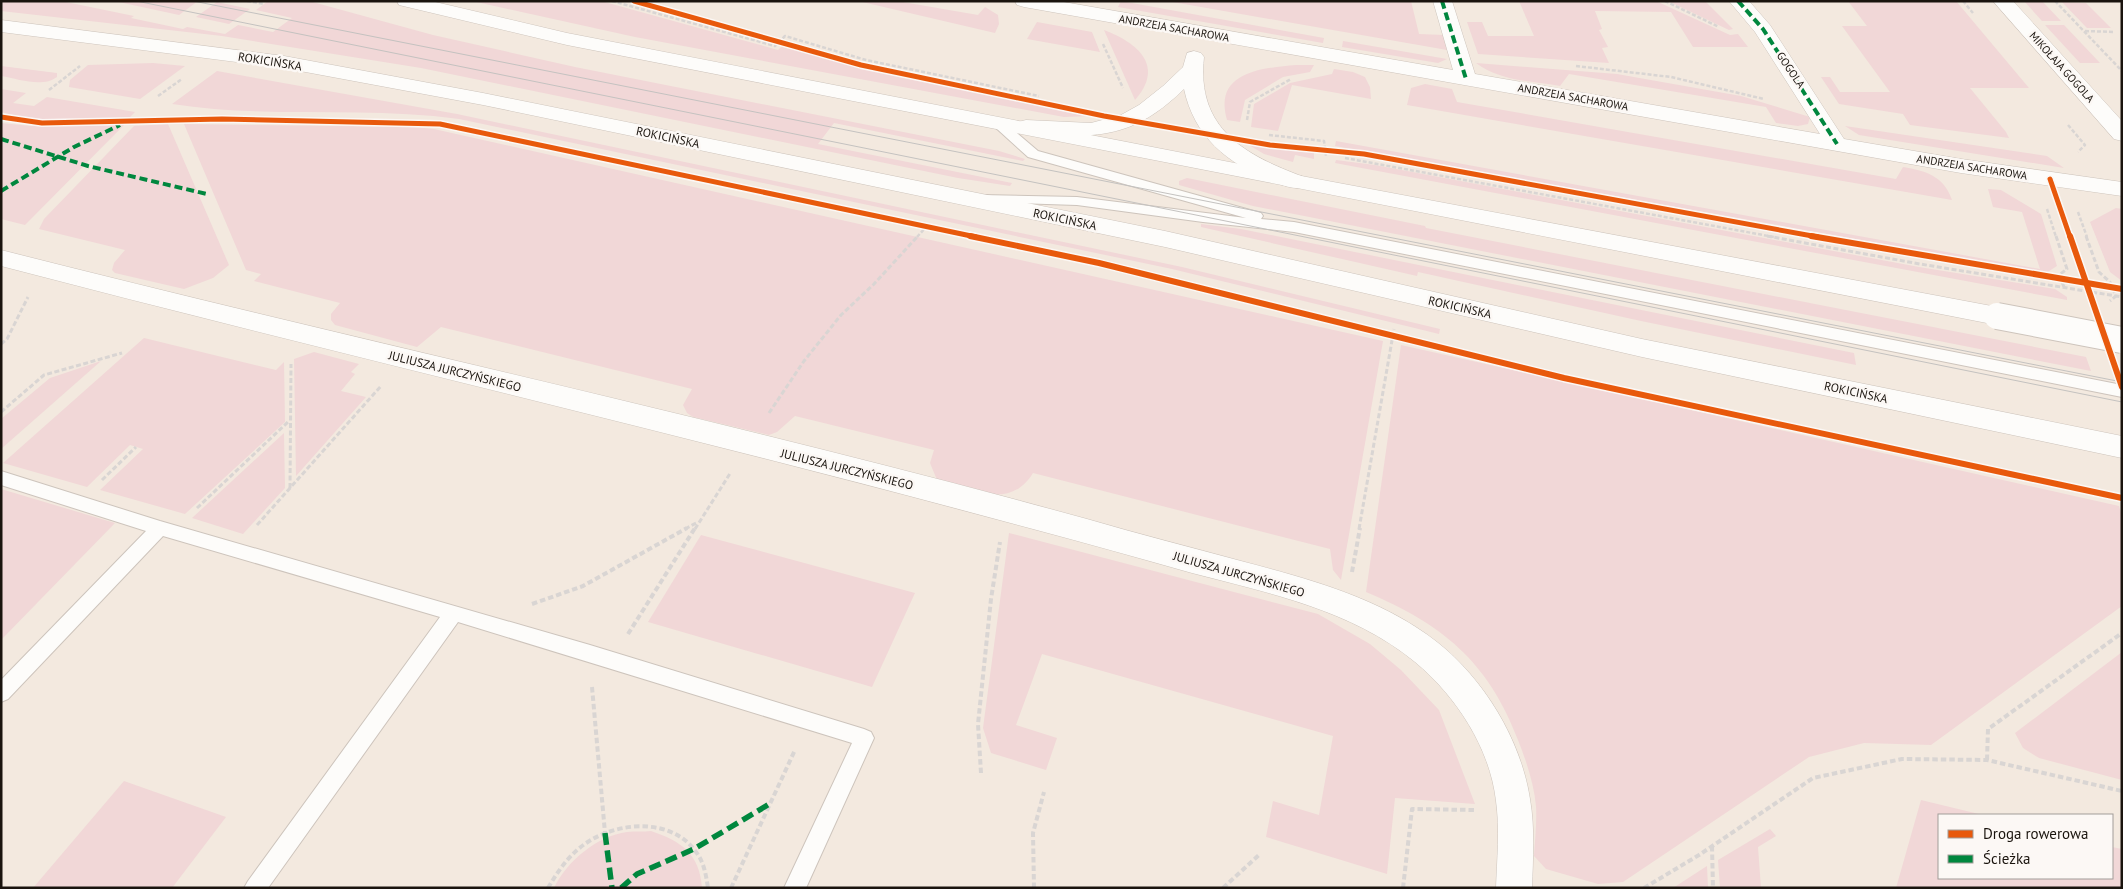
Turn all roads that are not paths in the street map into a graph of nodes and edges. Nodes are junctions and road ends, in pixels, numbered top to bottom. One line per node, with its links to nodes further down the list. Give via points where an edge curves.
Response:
1 (406, 1): 10 (street, via 567,40)
2 (1442, 1): 9 (street)
3 (1738, 1): 12 (street, GOGOLA, via 1763,29)
4 (2002, 1): 11 (street, MIKOŁAJA GOGOLA)
5 (1029, 2): 7 (street, ANDRZEJA SACHAROWA)
6 (1, 26): 15 (street, ROKICIŃSKA, via 284,62 483,99)
7 (1199, 33): 8 (street); 9 (street, ANDRZEJA SACHAROWA)
8 (1192, 69): 10 (street, via 1164,96 1129,120 1100,128 1069,130); 13 (street, via 1195,101 1216,135 1238,156)
9 (1466, 79): 12 (street, ANDRZEJA SACHAROWA)
10 (1000, 125): 13 (street); 16 (lane, via 1033,154)
11 (2122, 134)
12 (1837, 144): 14 (street, ANDRZEJA SACHAROWA)
13 (1296, 182): 18 (street, bridge)
14 (2122, 189)
15 (961, 197): 16 (lane, via 1077,201); 20 (street, ROKICIŃSKA, via 1192,245 1642,348)
16 (1294, 227): 19 (lane)
17 (1, 258): 27 (street, JULIUSZA JURCZYŃSKIEGO, via 1005,509 1282,585 1348,607 1426,652 1476,708 1498,747 1512,794)
18 (2122, 340)
19 (2122, 391)
20 (2122, 447)
21 (1, 478): 22 (lane)
22 (160, 528): 23 (lane); 24 (lane)
23 (454, 613): 25 (lane); 26 (lane, via 864,738)
24 (1, 693)
25 (255, 888)
26 (795, 888)
27 (1514, 888)

